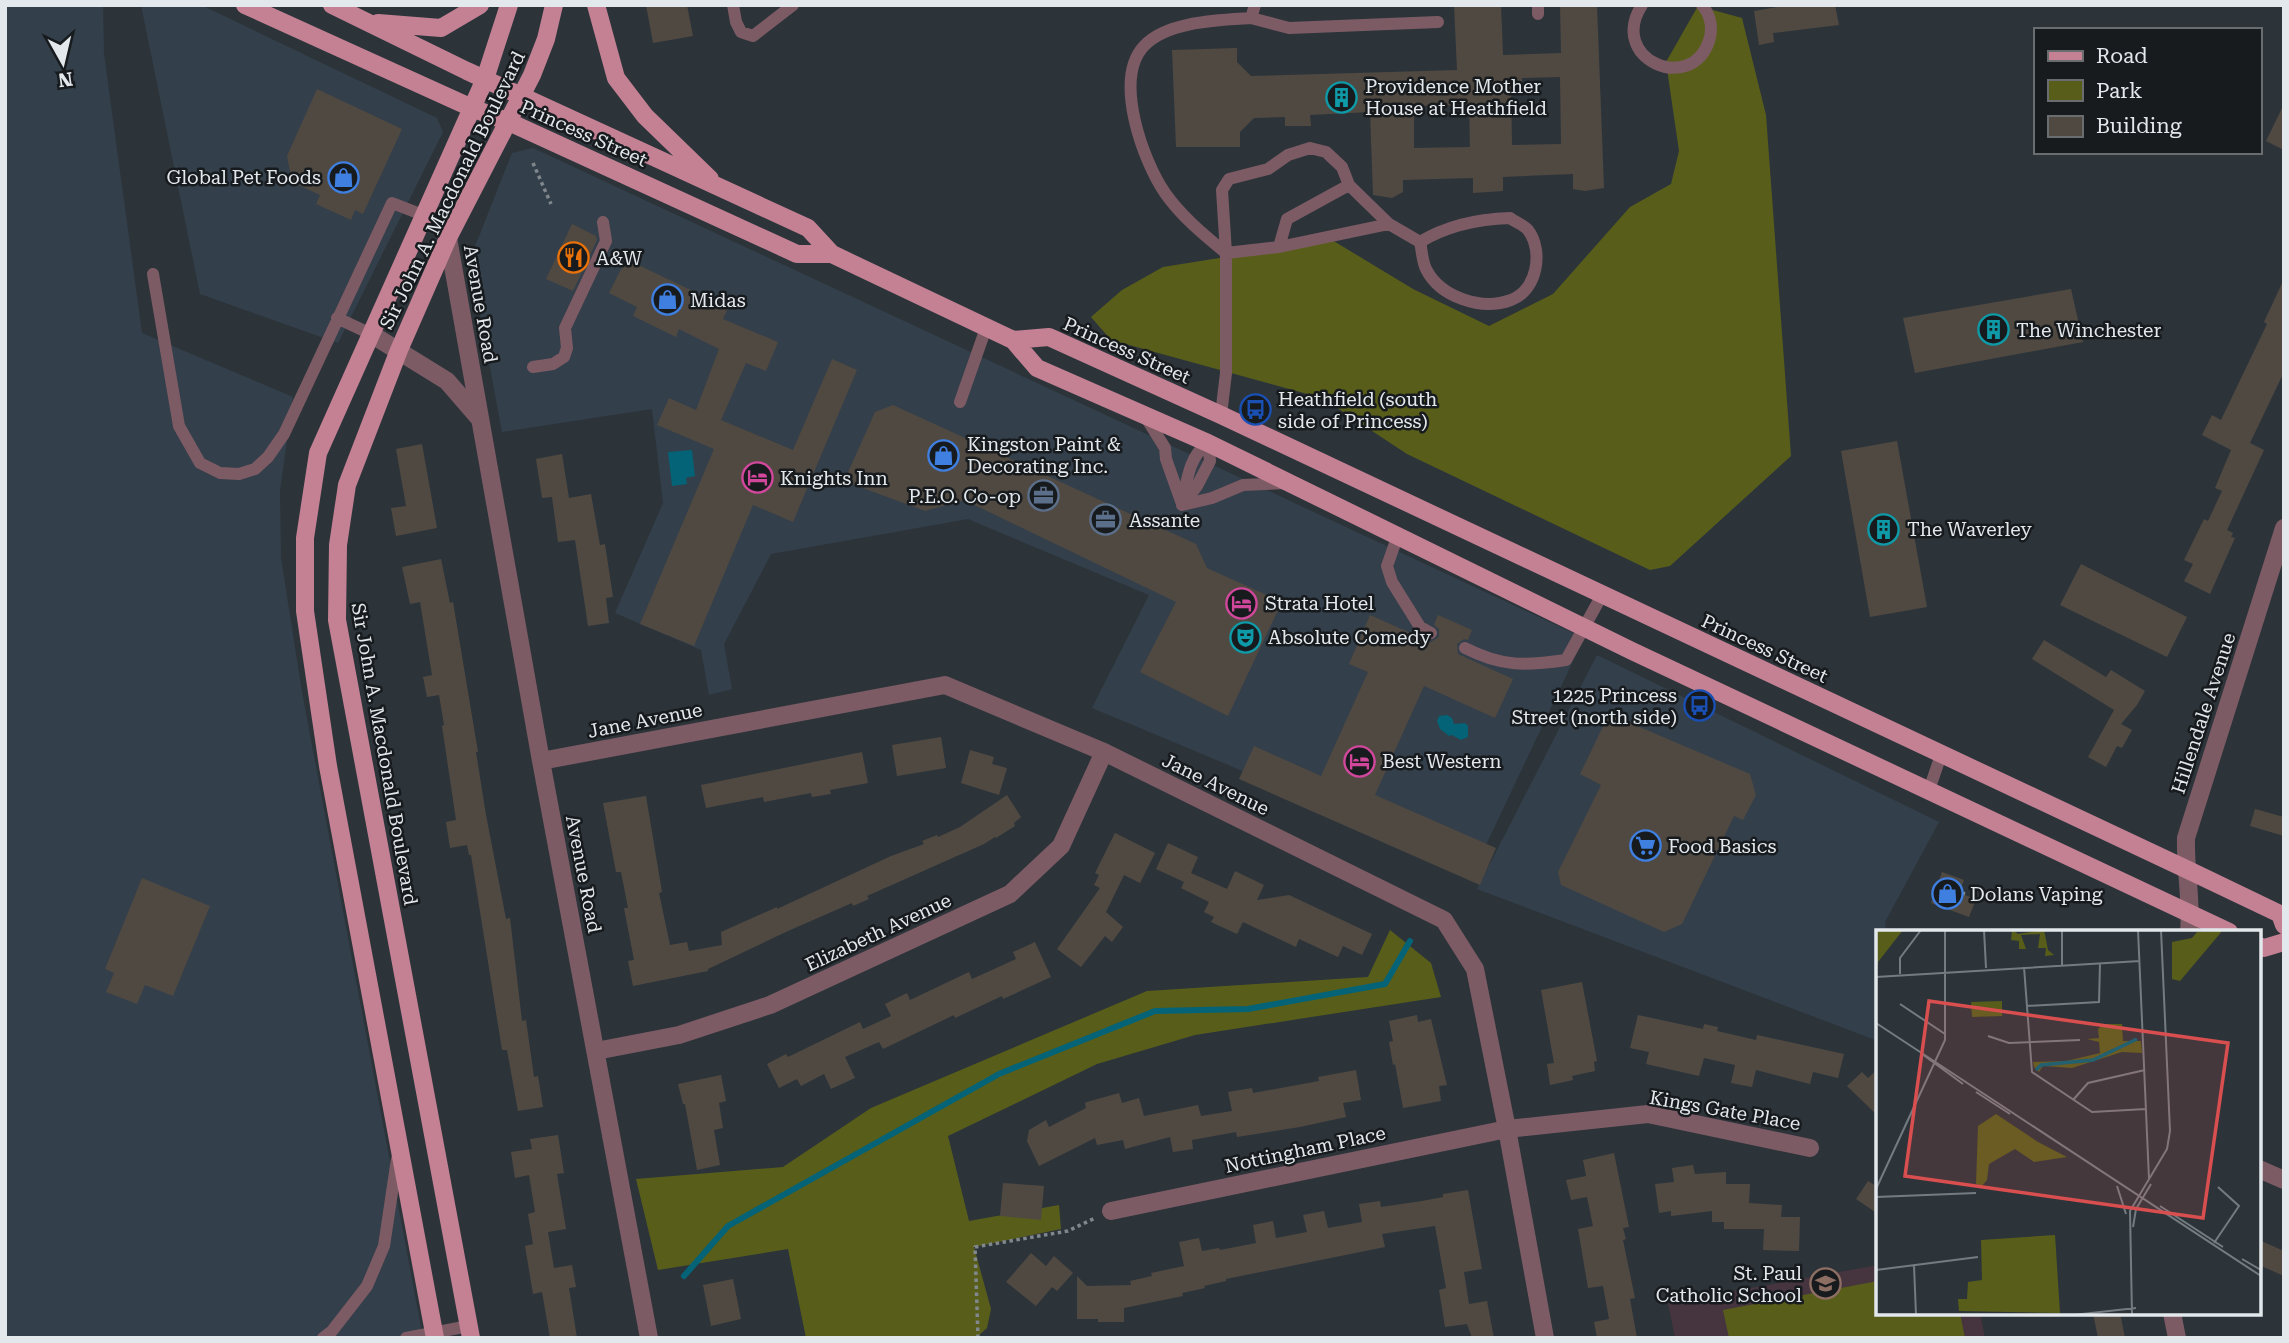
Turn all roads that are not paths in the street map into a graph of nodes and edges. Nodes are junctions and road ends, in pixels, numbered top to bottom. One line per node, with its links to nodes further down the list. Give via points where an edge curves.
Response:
1 (245, 5): 16 (main road, Princess Street)
2 (332, 5): 12 (main road, Princess Street)
3 (480, 5): 12 (main road, via 441,28)
4 (509, 5): 14 (main road, Sir John A. Macdonald Boulevard)
5 (554, 5): 15 (main road, Sir John A. Macdonald Boulevard, via 546,39)
6 (596, 5): 19 (main road, via 616,78 645,116)
7 (733, 5): 8 (lane, via 741,32 753,36)
8 (793, 5)
9 (1642, 5): 10 (lane, via 1635,18 1635,42 1650,61 1674,68 1687,65 1707,48 1711,22)
10 (1702, 5)
11 (1253, 11): 13 (lane, via 1289,28); 26 (lane, via 1167,31 1144,46 1131,77 1137,127 1149,167 1166,195)
12 (366, 22): 14 (main road, Princess Street)
13 (1438, 22)
14 (485, 79): 15 (main road, Princess Street); 16 (main road, Sir John A. Macdonald Boulevard)
15 (522, 95): 17 (main road, Sir John A. Macdonald Boulevard); 19 (main road, Princess Street)
16 (472, 108): 17 (main road, Princess Street); 20 (main road, Sir John A. Macdonald Boulevard)
17 (509, 122): 23 (main road, Sir John A. Macdonald Boulevard); 27 (main road, Princess Street, via 797,254)
18 (1349, 185): 22 (lane); 25 (lane, via 1287,219); 26 (lane, via 1342,167 1326,152 1310,148 1288,155 1268,169 1229,179 1222,190)
19 (720, 189): 27 (main road, Princess Street, via 808,228)
20 (423, 215): 29 (lane, via 392,203); 31 (main road, Sir John A. Macdonald Boulevard)
21 (603, 222): 34 (lane, via 606,241 565,328 564,357)
22 (1389, 224): 24 (lane); 25 (lane)
23 (448, 238): 33 (main road, Sir John A. Macdonald Boulevard); 38 (street, Avenue Road)
24 (1420, 242): 24 (lane, via 1424,267 1437,286 1461,299 1486,304 1513,300 1531,285 1536,269 1535,246 1527,229 1510,218 1441,230)
25 (1279, 247): 26 (lane)
26 (1226, 253): 37 (lane, via 1226,373)
27 (832, 254): 30 (main road, Princess Street)
28 (153, 274): 29 (lane, via 179,426 200,463 220,473 247,472 268,457 284,434)
29 (337, 318): 31 (lane)
30 (986, 328): 32 (main road, Princess Street); 35 (lane)
31 (371, 334): 33 (street); 61 (main road, Sir John A. Macdonald Boulevard, via 318,453 305,538 305,611 328,766)
32 (1013, 340): 36 (main road, Princess Street, via 1037,368); 37 (main road, Princess Street, via 1049,337)
33 (399, 350): 38 (street, via 447,381); 66 (main road, Sir John A. Macdonald Boulevard, via 347,485 338,545 337,620)
34 (533, 367)
35 (960, 402)
36 (1144, 415): 39 (main road, Princess Street); 41 (lane, via 1165,448)
37 (1221, 415): 39 (main road); 44 (main road, Princess Street)
38 (479, 418): 50 (street, Avenue Road)
39 (1208, 443): 40 (main road, Princess Street); 41 (lane, via 1196,451 1190,465)
40 (1292, 483): 41 (lane, via 1243,485); 43 (main road, Princess Street)
41 (1182, 505)
42 (2284, 528): 52 (street, Hillendale Avenue, via 2186,838)
43 (1398, 535): 45 (main road, Princess Street); 46 (lane, via 1387,566 1392,582 1420,628)
44 (1602, 595): 45 (lane); 49 (main road, Princess Street)
45 (1585, 627): 47 (lane, via 1566,660 1524,666 1484,658); 51 (main road, Princess Street)
46 (1431, 632)
47 (1465, 648)
48 (1104, 752): 50 (street, Jane Avenue, via 945,685); 58 (street, Elizabeth Avenue, via 1061,846 1010,894 770,1005 679,1035); 59 (street, Jane Avenue, via 1444,920 1475,970)
49 (1941, 755): 51 (lane); 52 (main road, Princess Street)
50 (541, 761): 58 (street, Avenue Road)
51 (1929, 790): 53 (main road, Princess Street)
52 (2186, 869): 53 (street, Hillendale Avenue); 54 (main road, Princess Street, via 2280,914)
53 (2190, 923): 55 (main road, Princess Street)
54 (2284, 925)
55 (2220, 930)
56 (2284, 942): 57 (main road)
57 (2261, 947)
58 (596, 1051): 70 (street, Avenue Road)
59 (1507, 1129): 60 (street, Kings Gate Place, via 1648,1114); 64 (street, Nottingham Place); 71 (street, Jane Avenue)
60 (1810, 1147)
61 (399, 1148): 67 (main road, Sir John A. Macdonald Boulevard); 68 (lane, via 384,1246 367,1286)
62 (2261, 1170): 63 (street)
63 (2284, 1180)
64 (1111, 1211)
65 (2172, 1315): 72 (street)
66 (470, 1332): 67 (lane)
67 (434, 1336): 69 (lane)
68 (323, 1338)
69 (406, 1338)
70 (649, 1338)
71 (1545, 1338)
72 (2177, 1338)

